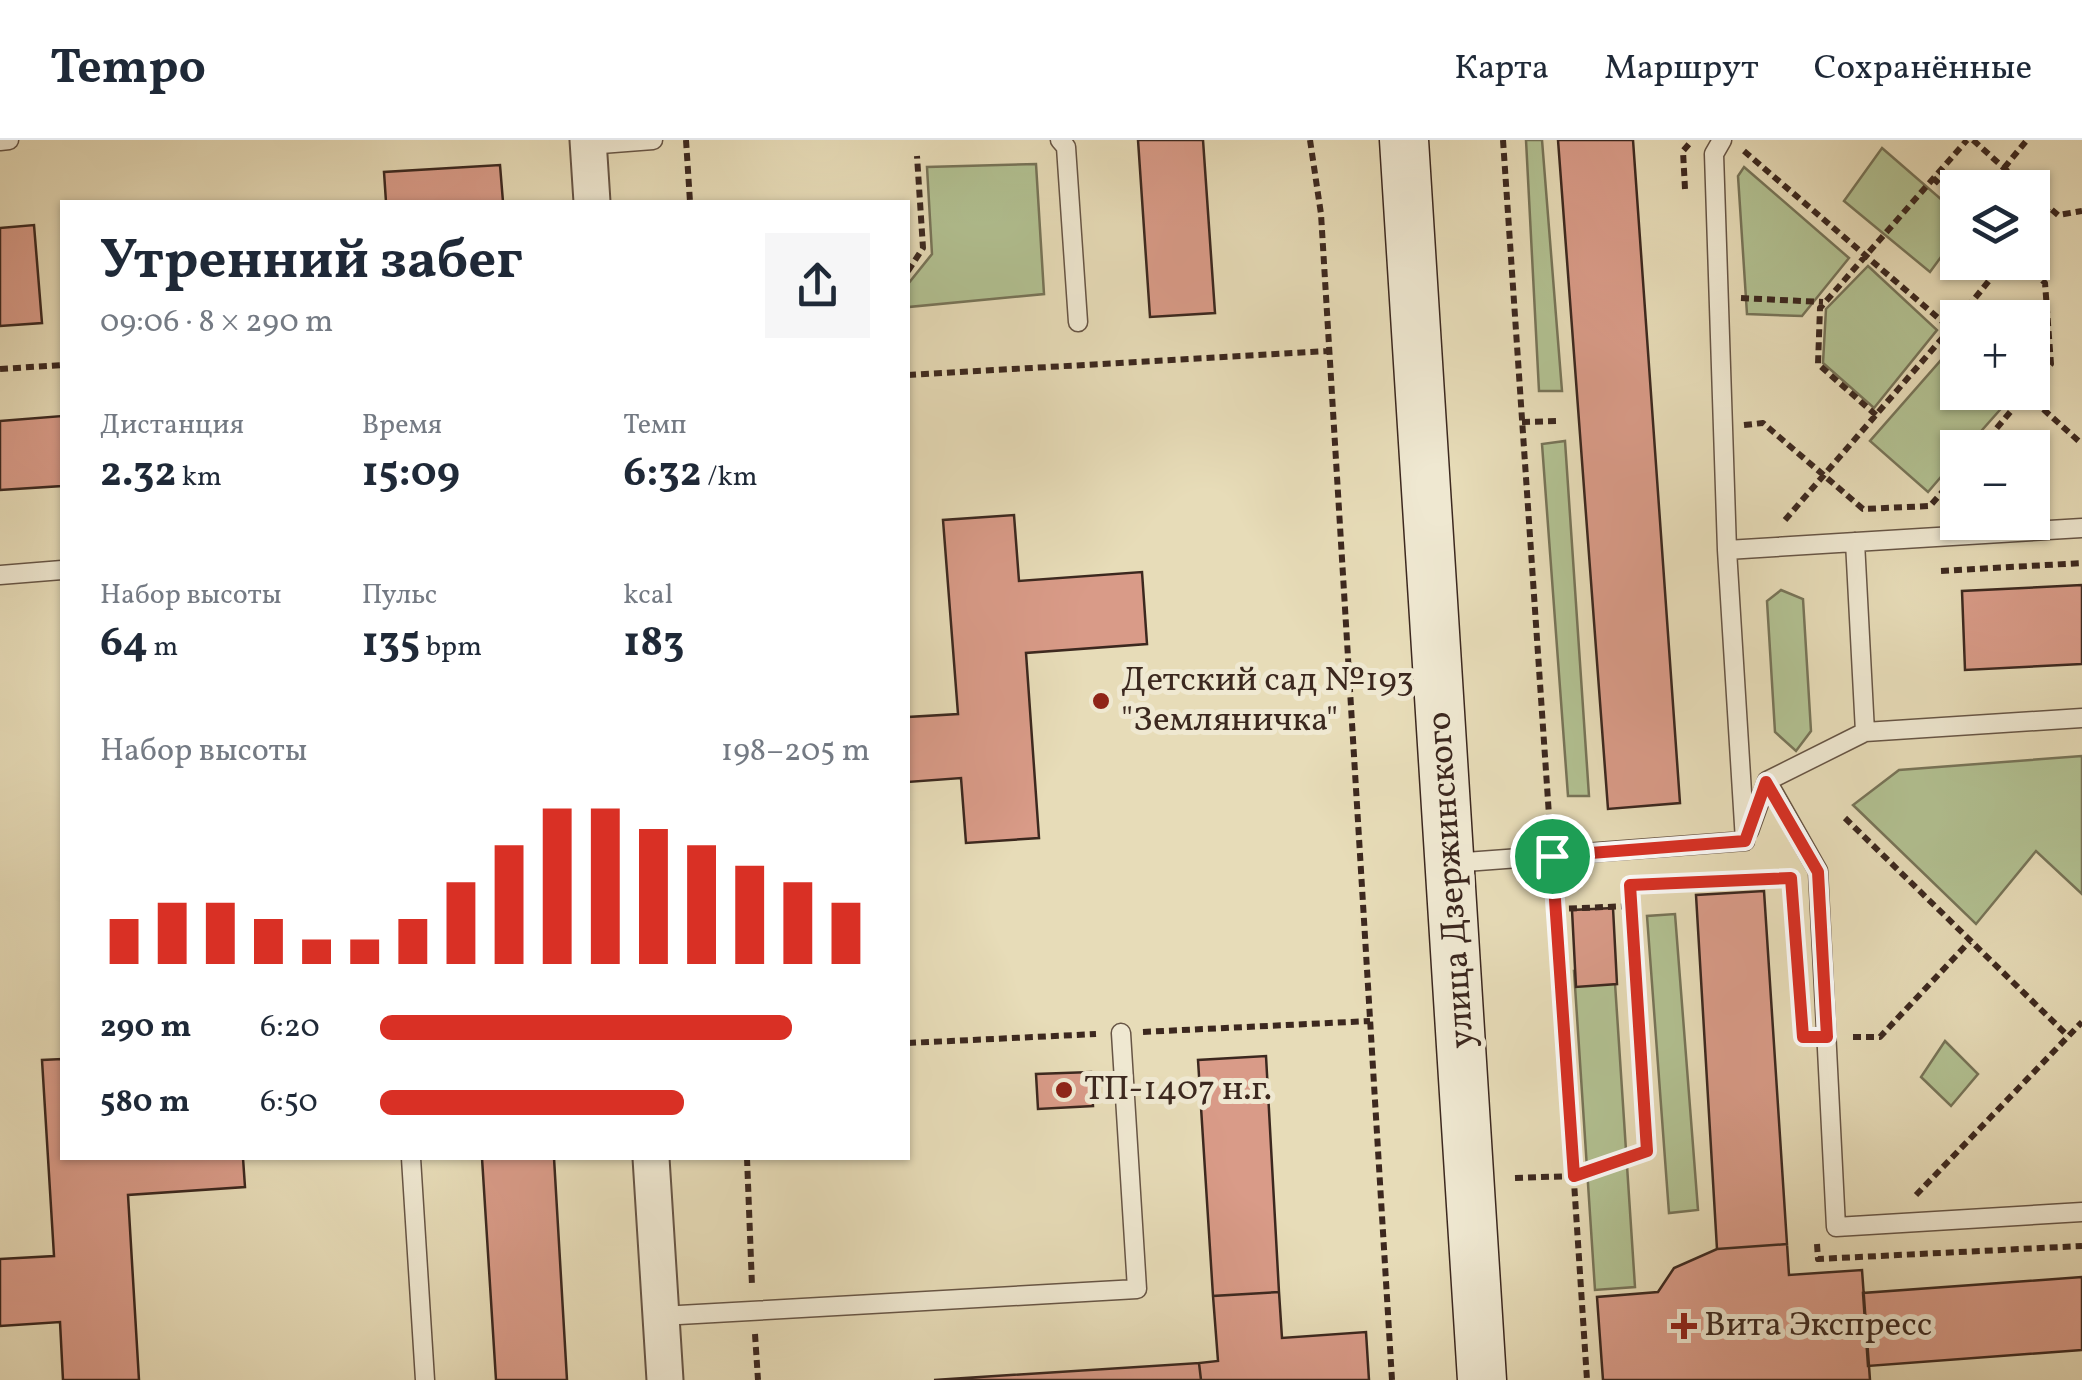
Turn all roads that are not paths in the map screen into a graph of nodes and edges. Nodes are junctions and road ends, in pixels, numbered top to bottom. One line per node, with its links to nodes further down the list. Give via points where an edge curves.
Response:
1 (0, 140): 2 (lane)
2 (9, 140)
3 (654, 140): 7 (lane)
4 (1060, 140): 9 (lane, via 1066,148)
5 (1404, 140): 19 (main road, улица Дзержинского)
6 (1722, 140): 12 (lane, via 1714,154)
7 (588, 142): 8 (street)
8 (592, 200)
9 (1078, 322)
10 (2082, 528): 11 (lane)
11 (1855, 542): 12 (lane); 16 (lane)
12 (1727, 550): 18 (lane)
13 (60, 570): 14 (lane)
14 (0, 575)
15 (2082, 718): 16 (lane)
16 (1865, 732): 17 (lane)
17 (1766, 782): 18 (lane); 23 (lane, via 1818,872 1836,1227)
18 (1745, 841): 19 (lane)
19 (1452, 863): 27 (main road, улица Дзержинского)
20 (1122, 1033): 24 (lane, via 1136,1289)
21 (411, 1160): 25 (lane)
22 (652, 1160): 24 (street)
23 (2082, 1212)
24 (661, 1316): 26 (street)
25 (425, 1380)
26 (665, 1380)
27 (1482, 1380)

